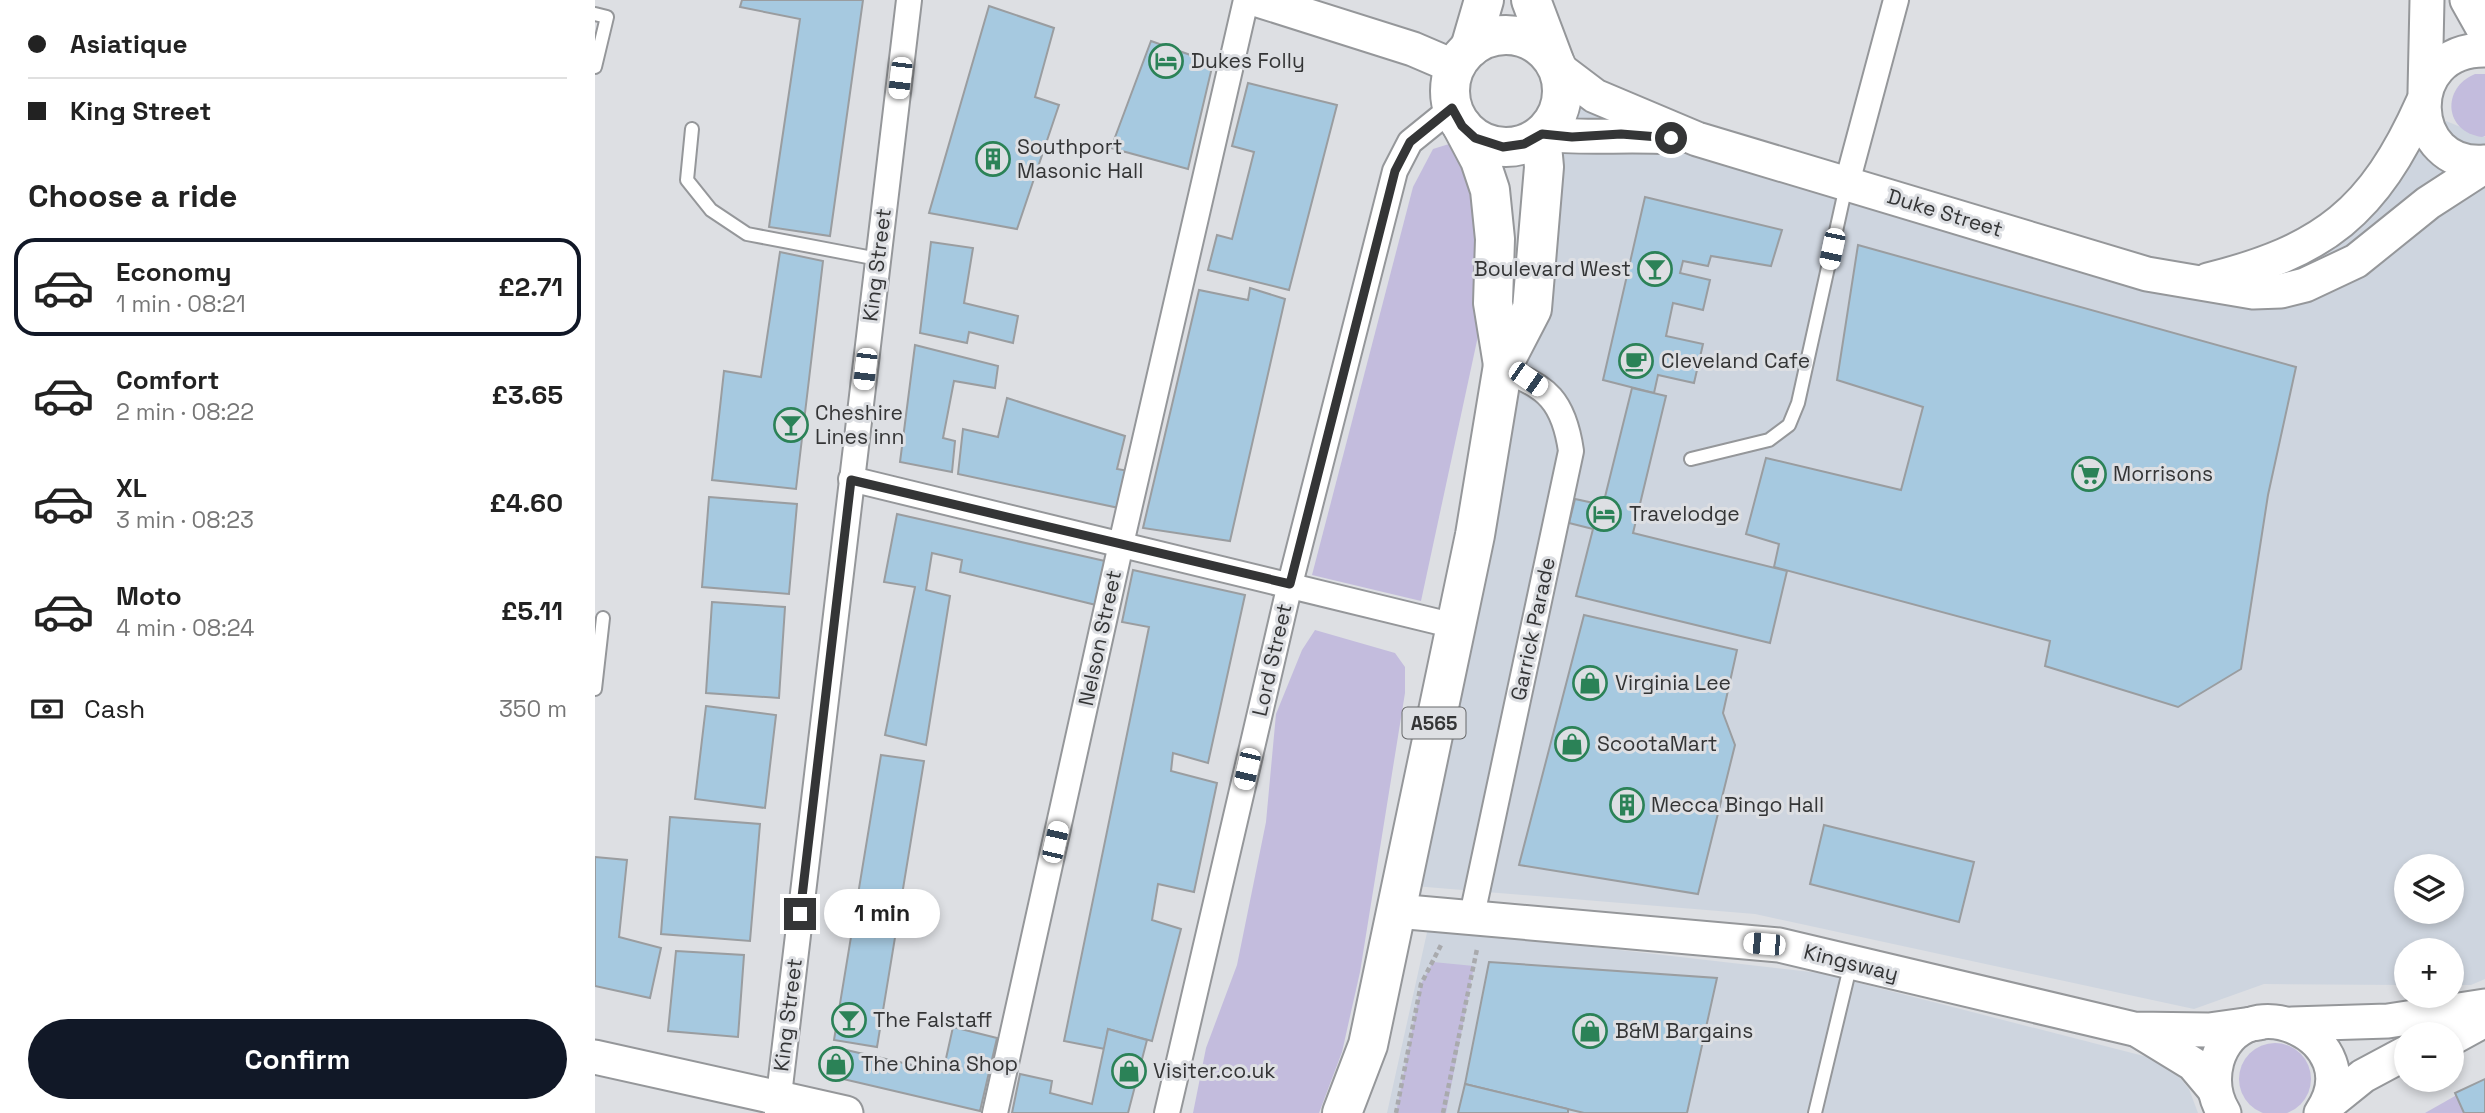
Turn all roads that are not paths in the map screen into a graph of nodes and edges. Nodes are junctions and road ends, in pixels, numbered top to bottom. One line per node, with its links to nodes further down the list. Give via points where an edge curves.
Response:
1 (909, 0): 22 (street, King Street)
2 (1246, 0): 27 (street, Nelson Street)
3 (1258, 0): 12 (street, via 1413,49)
4 (1484, 0): 12 (highway)
5 (1531, 0): 13 (highway)
6 (1896, 0): 21 (street)
7 (2427, 0): 15 (street)
8 (2467, 0): 10 (street)
9 (595, 15): 14 (lane, via 607,18)
10 (2485, 32)
11 (2485, 50): 15 (street, Duke Street, via 2455,55 2442,64)
12 (1462, 57): 13 (highway, via 1490,37 1519,36 1538,44); 16 (highway, via 1451,86)
13 (1556, 65): 18 (highway, via 1563,90 1560,108); 19 (street, Duke Street, via 1595,96)
14 (595, 67)
15 (2424, 97): 20 (street, via 2424,120 2443,150 2458,159); 23 (street, Duke Street, via 2388,170 2348,216 2272,261)
16 (1457, 117): 18 (highway, via 1475,138 1503,147); 24 (highway, A565, via 1490,190 1495,239 1493,303); 28 (street, Lord Street, via 1410,142 1395,171)
17 (692, 129): 22 (lane, via 687,180 711,210 747,234)
18 (1541, 135): 19 (street, Duke Street); 24 (highway, A565, via 1544,167 1532,309)
19 (1697, 139): 21 (street, Duke Street)
20 (2485, 164): 23 (street, Duke Street, via 2357,261 2305,285 2253,292)
21 (1847, 183): 23 (street, Duke Street, via 2120,267); 25 (lane, via 1798,403 1789,425 1769,440)
22 (878, 259): 26 (street, King Street)
23 (2195, 283)
24 (1502, 367): 30 (highway, A565); 33 (street, Garrick Parade, via 1549,393 1567,428 1570,451)
25 (1691, 458)
26 (851, 480): 27 (street); 44 (street, King Street)
27 (1121, 544): 28 (street); 48 (street, Nelson Street)
28 (1290, 584): 30 (street); 49 (street, Lord Street)
29 (603, 618): 31 (lane)
30 (1455, 626): 32 (highway, A565)
31 (595, 689)
32 (1396, 911): 33 (street, Kingsway); 41 (highway, A565)
33 (1467, 940): 34 (street, Kingsway, via 1779,945)
34 (1851, 963): 39 (street, Kingsway); 52 (lane)
35 (2485, 1006): 38 (street, Kingsway, via 2388,1021)
36 (2485, 1020): 40 (street)
37 (2259, 1023): 38 (street, Kingsway); 39 (street, Kingsway, via 2209,1030); 45 (street, via 2243,1029 2219,1055 2214,1072)
38 (2292, 1024): 46 (street, via 2323,1048 2330,1066 2332,1085)
39 (2134, 1028): 45 (street, Kingsway, via 2193,1064)
40 (2464, 1031)
41 (1368, 1045): 50 (highway, A565); 51 (highway)
42 (595, 1057): 44 (street)
43 (2394, 1059): 46 (street, via 2363,1076)
44 (778, 1104): 47 (street)
45 (2219, 1105)
46 (2324, 1109)
47 (846, 1113)
48 (995, 1113)
49 (1167, 1113)
50 (1342, 1113)
51 (1365, 1113)
52 (1815, 1113)

